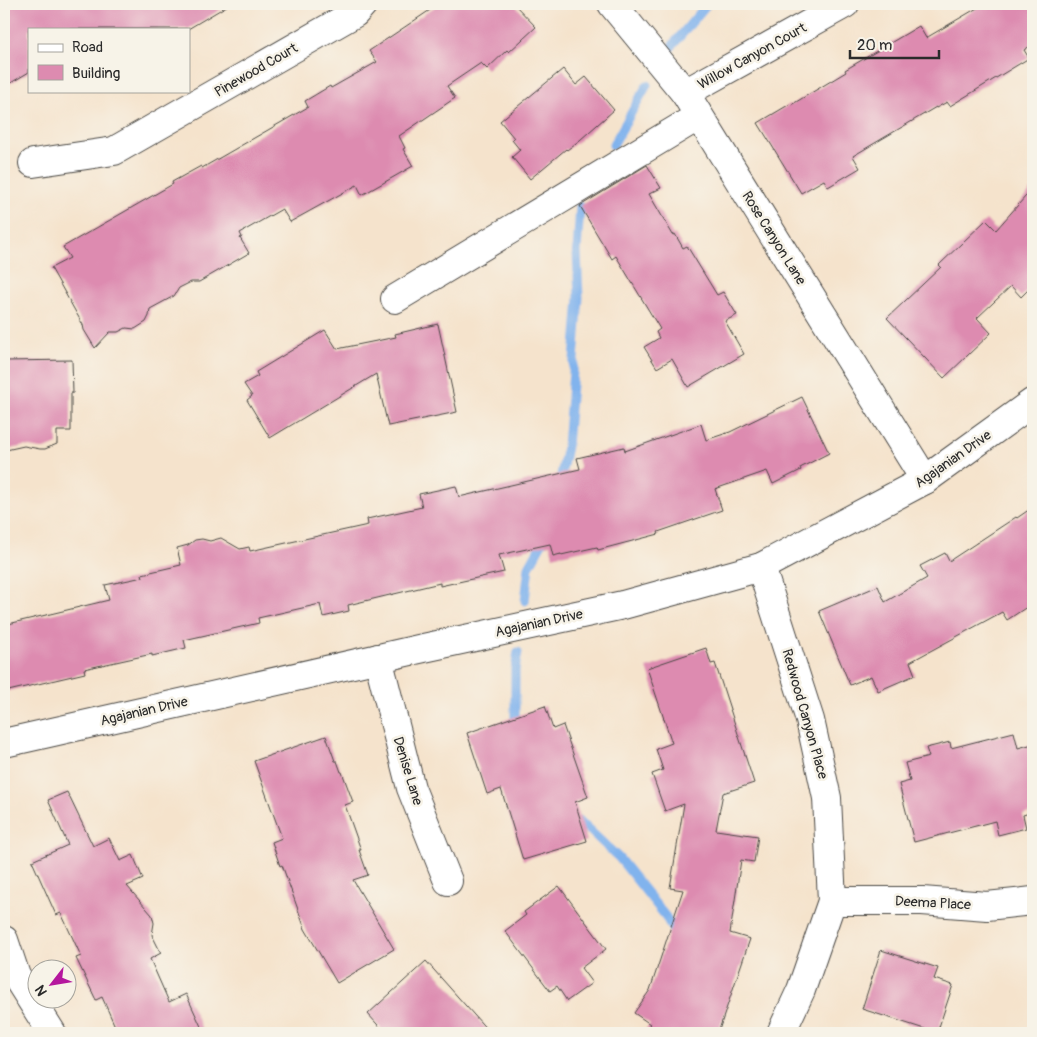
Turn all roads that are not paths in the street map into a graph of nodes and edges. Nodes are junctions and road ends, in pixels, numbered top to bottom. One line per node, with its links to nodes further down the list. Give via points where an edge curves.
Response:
1 (363, 4): 6 (street, Pinewood Court, via 355,13 114,151)
2 (612, 4): 4 (street, Rose Canyon Lane)
3 (845, 4): 4 (street, Willow Canyon Court)
4 (685, 93): 5 (street, Rose Canyon Lane)
5 (699, 116): 7 (street); 9 (street, Rose Canyon Lane)
6 (33, 163)
7 (395, 299)
8 (1033, 402): 9 (street, Agajanian Drive)
9 (925, 480): 10 (street, Agajanian Drive)
10 (761, 567): 11 (street, Agajanian Drive, via 623,605); 14 (street, Redwood Canyon Place, via 810,720 828,798)
11 (378, 658): 12 (street, Agajanian Drive); 13 (street, Denise Lane, via 411,788)
12 (4, 743)
13 (448, 880)
14 (832, 901): 15 (street, Deema Place, via 922,901 988,906); 18 (street, Redwood Canyon Place, via 800,990)
15 (1033, 901)
16 (4, 940): 17 (street, via 16,976)
17 (52, 1033)
18 (780, 1033)

